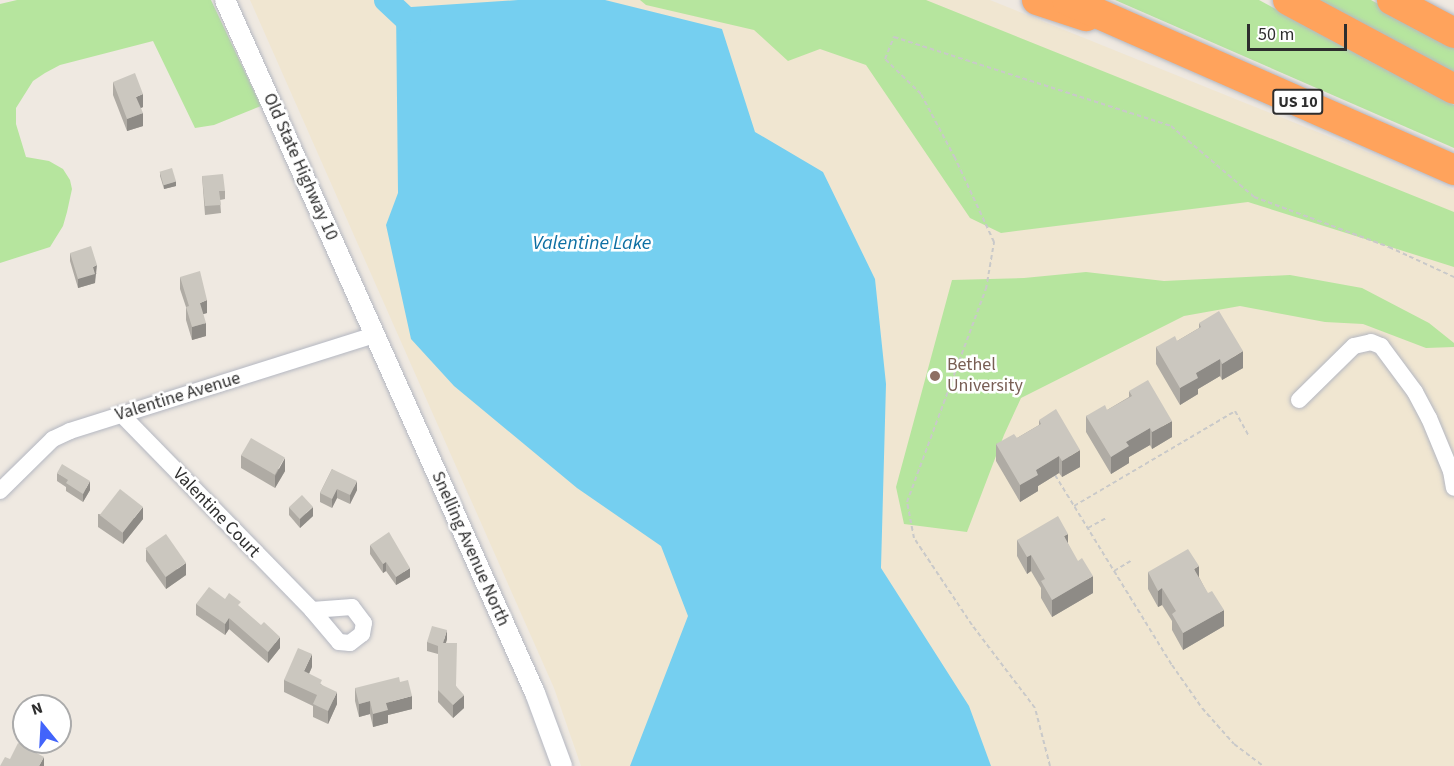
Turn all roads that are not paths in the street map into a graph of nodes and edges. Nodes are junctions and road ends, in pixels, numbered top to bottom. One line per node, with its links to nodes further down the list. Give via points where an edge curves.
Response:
1 (225, 0): 10 (street, Old State Highway 10)
2 (1037, 0): 7 (highway)
3 (1067, 0): 7 (highway, US 10)
4 (1287, 0): 8 (highway)
5 (1392, 0): 6 (highway)
6 (1454, 33)
7 (1143, 35): 9 (highway, US 10)
8 (1454, 89)
9 (1454, 170)
10 (374, 335): 12 (street, Valentine Avenue); 16 (street, Snelling Avenue North, via 535,693)
11 (1299, 400): 13 (street, via 1354,346 1371,342 1381,346 1429,418)
12 (121, 414): 14 (street, Valentine Avenue, via 53,439); 15 (street, Valentine Court)
13 (1454, 488)
14 (0, 491)
15 (312, 610)
16 (562, 766)

